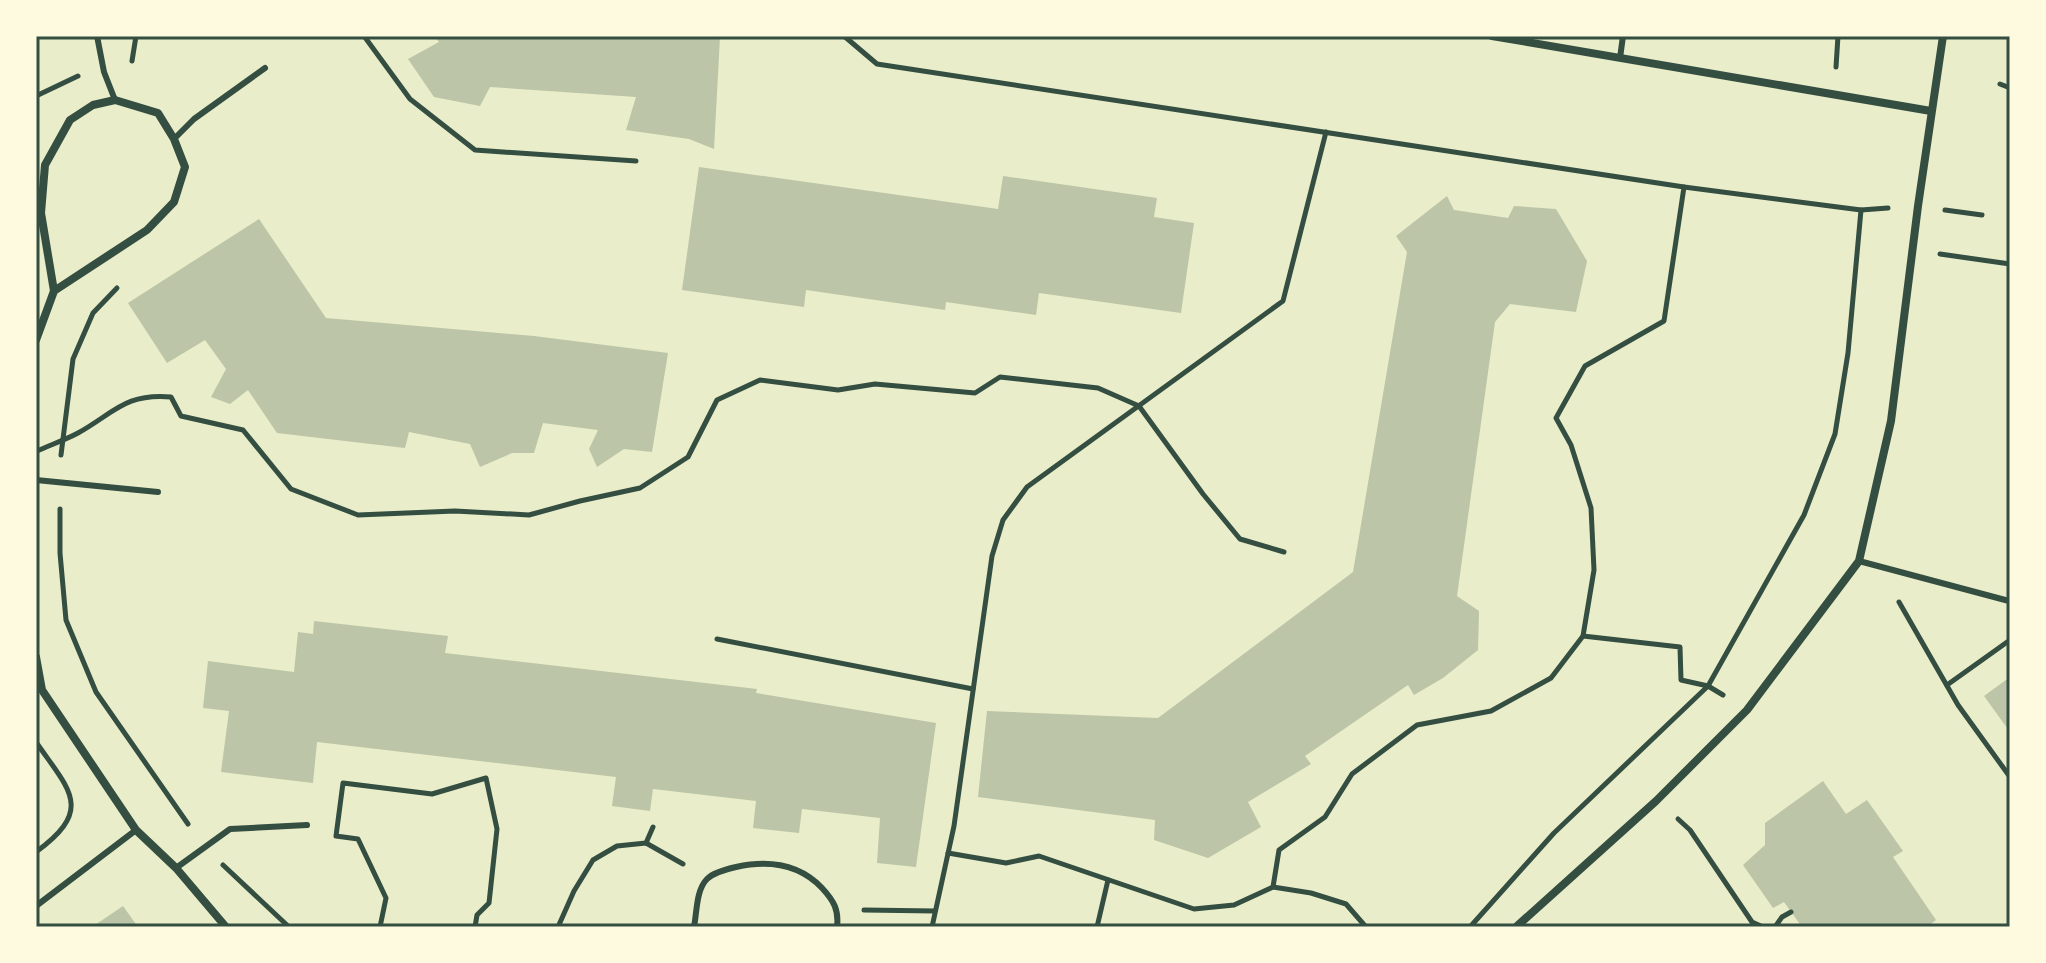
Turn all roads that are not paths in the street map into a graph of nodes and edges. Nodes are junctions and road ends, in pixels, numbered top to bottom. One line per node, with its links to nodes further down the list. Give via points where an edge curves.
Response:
1 (97, 36): 7 (lane)
2 (1492, 36): 5 (street)
3 (1623, 36): 5 (lane)
4 (1943, 36): 8 (street)
5 (1620, 58): 8 (street)
6 (265, 68): 9 (lane)
7 (115, 100): 9 (street, via 158,113); 10 (street, via 93,105 70,120 45,165 41,213)
8 (1931, 111): 14 (street, via 1891,421)
9 (174, 139): 10 (street, via 185,167 174,202 147,230)
10 (54, 291): 11 (street)
11 (36, 340)
12 (36, 480): 13 (lane)
13 (158, 492)
14 (1859, 561): 15 (lane); 24 (street, via 1747,710 1656,801)
15 (2009, 601)
16 (36, 657): 18 (street, via 42,690)
17 (307, 825): 19 (lane, via 230,829)
18 (136, 830): 19 (street); 20 (lane)
19 (176, 868): 21 (street)
20 (36, 906)
21 (226, 927)
22 (694, 927): 23 (lane, via 700,891 708,879 748,864 784,865 805,873 832,899)
23 (837, 927)
24 (1516, 927)

